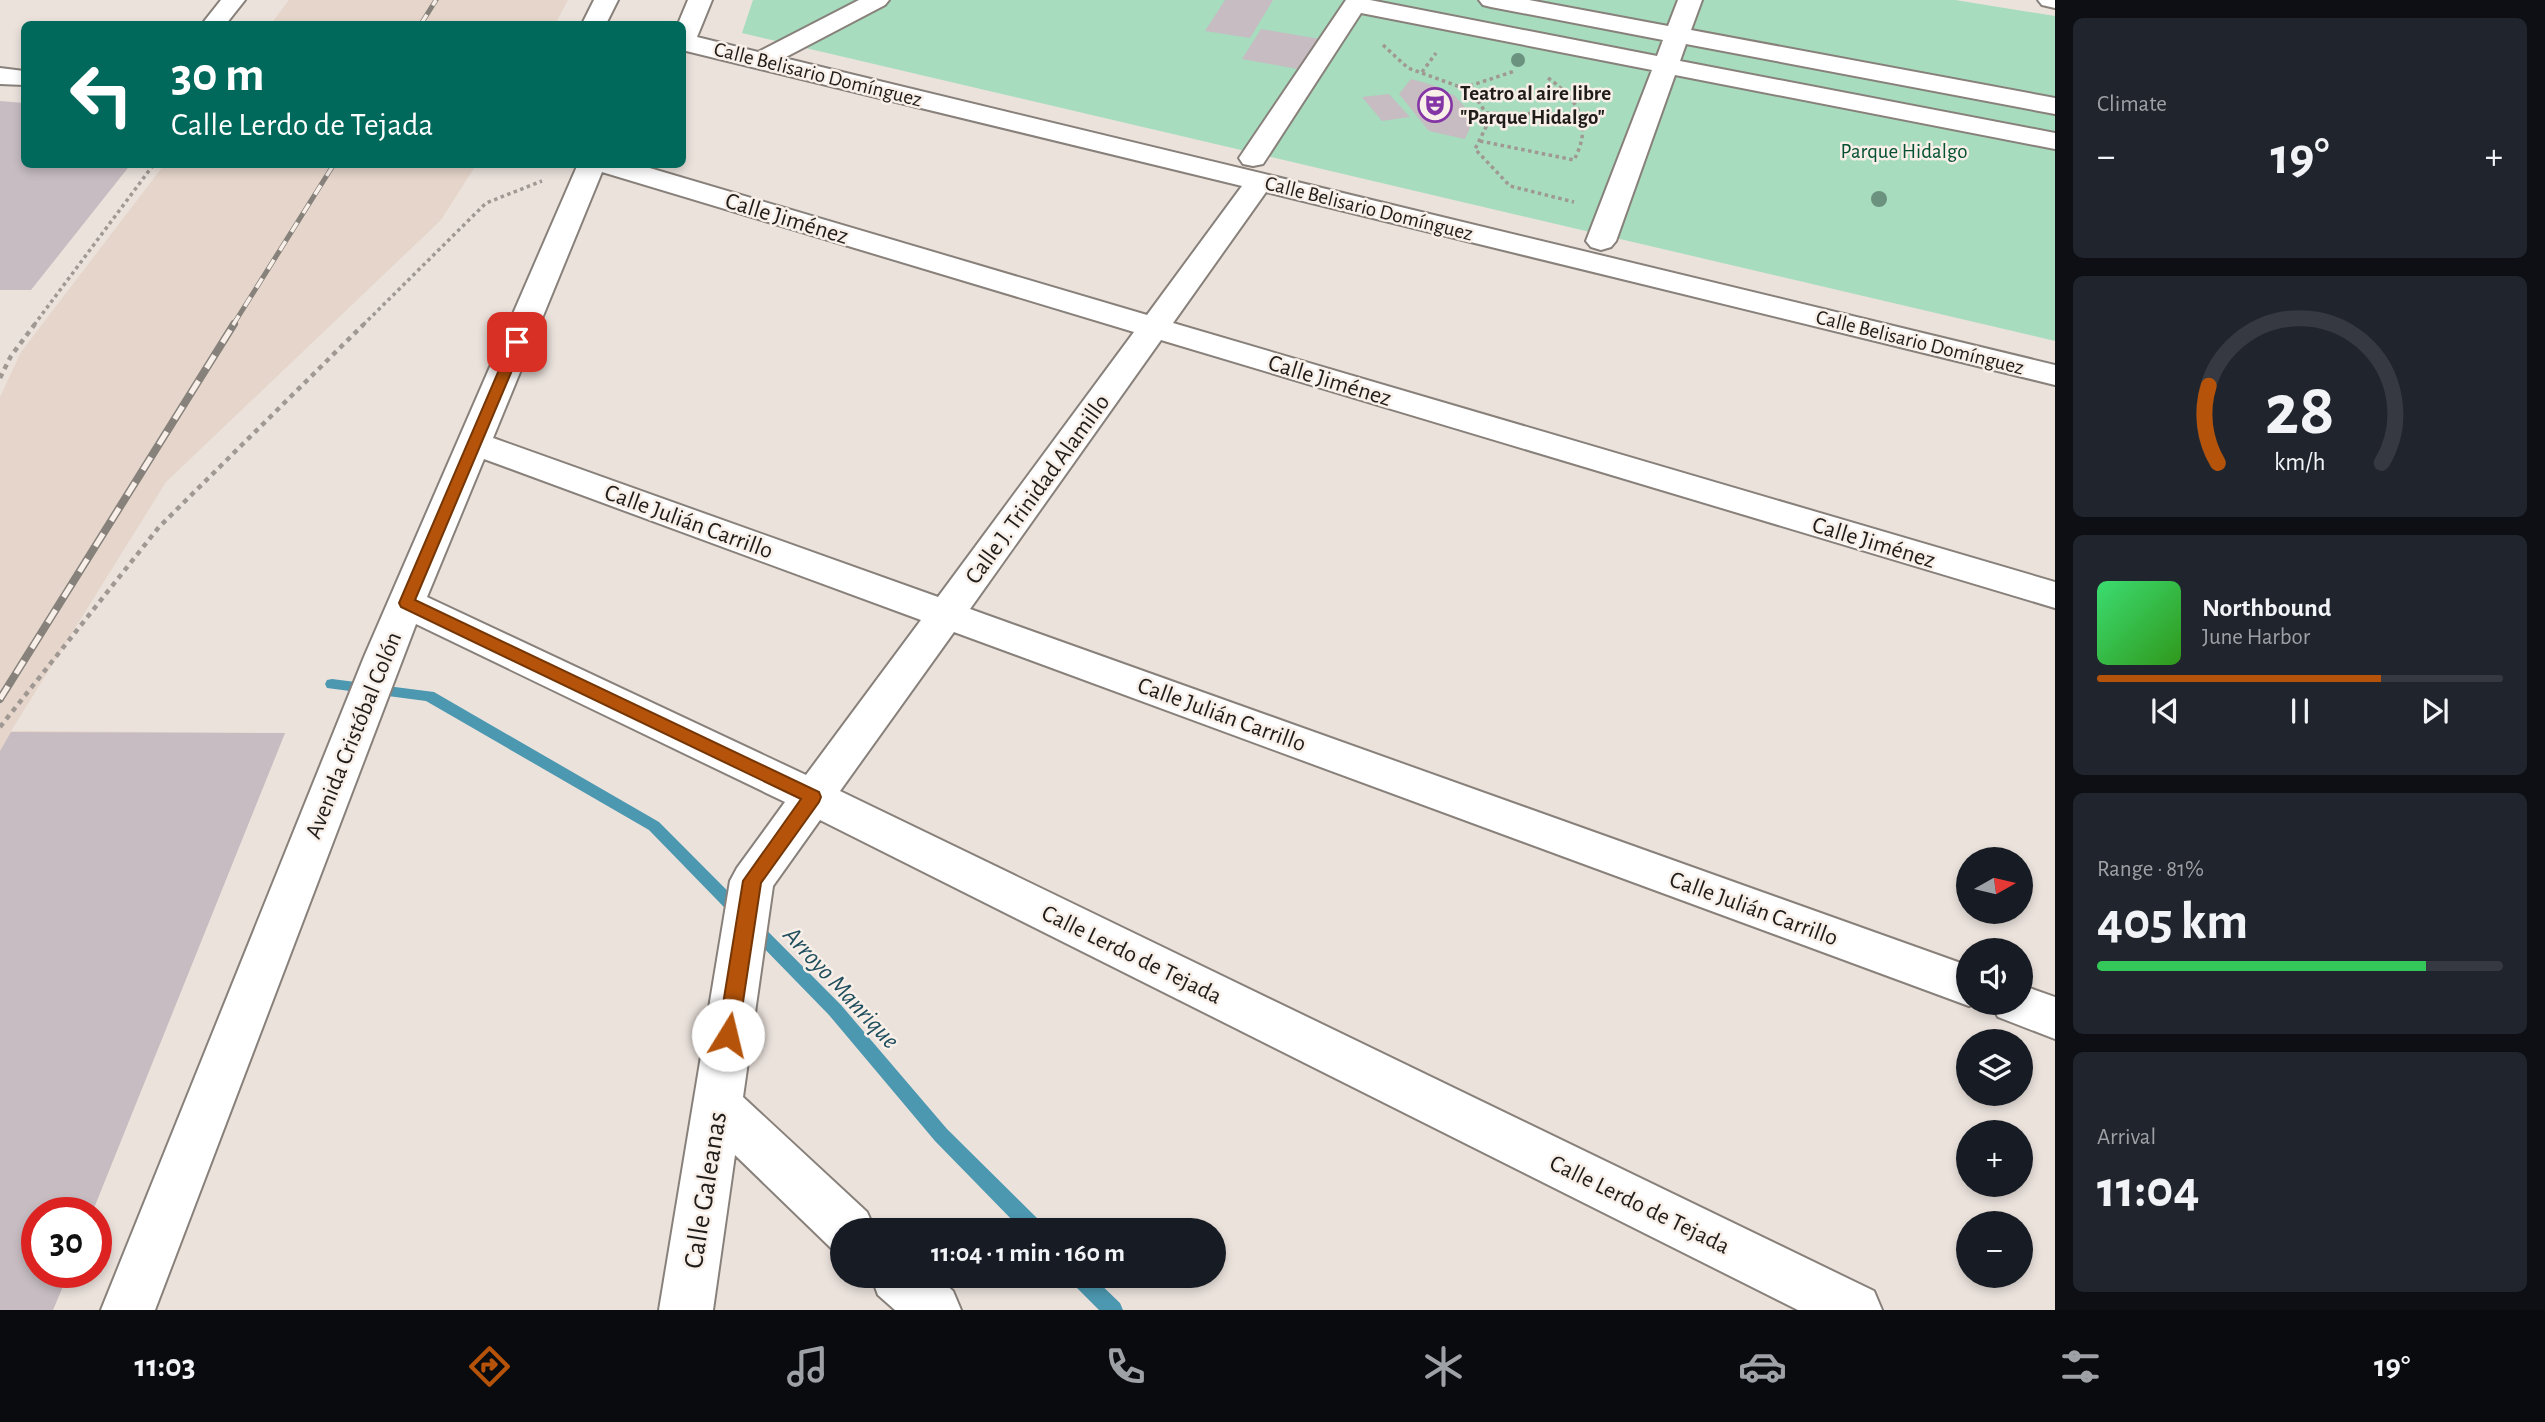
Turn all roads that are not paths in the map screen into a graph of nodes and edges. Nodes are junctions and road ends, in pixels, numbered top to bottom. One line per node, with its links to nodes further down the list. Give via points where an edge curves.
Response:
1 (233, 0): 8 (street)
2 (606, 0): 9 (street)
3 (700, 0): 10 (street)
4 (877, 0): 13 (street)
5 (1491, 0): 11 (street)
6 (1690, 0): 11 (street)
7 (1354, 6): 14 (street); 21 (street, Calle J. Trinidad Alamillo)
8 (216, 21)
9 (596, 21)
10 (686, 34)
11 (1677, 35): 14 (street); 17 (street)
12 (686, 42): 13 (street, Calle Belisario Domínguez)
13 (761, 60): 21 (street, Calle Belisario Domínguez)
14 (1666, 65): 18 (street); 22 (street)
15 (0, 76): 16 (street)
16 (21, 78)
17 (2055, 106)
18 (2055, 141)
19 (590, 168): 25 (street, Avenida Cristóbal Colón)
20 (618, 168): 23 (street, Calle Jiménez)
21 (1257, 169): 23 (street, Calle J. Trinidad Alamillo); 24 (street, Calle Belisario Domínguez)
22 (1601, 241)
23 (1154, 327): 26 (street, Calle Jiménez); 28 (street, Calle J. Trinidad Alamillo)
24 (2055, 375)
25 (474, 443): 27 (street, Avenida Cristóbal Colón); 28 (street, Calle Julián Carrillo)
26 (2055, 595)
27 (407, 603): 29 (street, Calle Lerdo de Tejada); 36 (street, Avenida Cristóbal Colón)
28 (946, 614): 29 (street, Calle J. Trinidad Alamillo); 30 (street, Calle Julián Carrillo)
29 (813, 797): 33 (street, Calle Galeanas, via 752,881); 39 (street, Calle Lerdo de Tejada)
30 (1956, 981)
31 (2033, 1010): 32 (street)
32 (2055, 1018)
33 (717, 1105): 34 (street); 37 (street, Calle Galeanas)
34 (836, 1218)
35 (910, 1288): 38 (street)
36 (128, 1310)
37 (685, 1310)
38 (934, 1310)
39 (1855, 1310)

